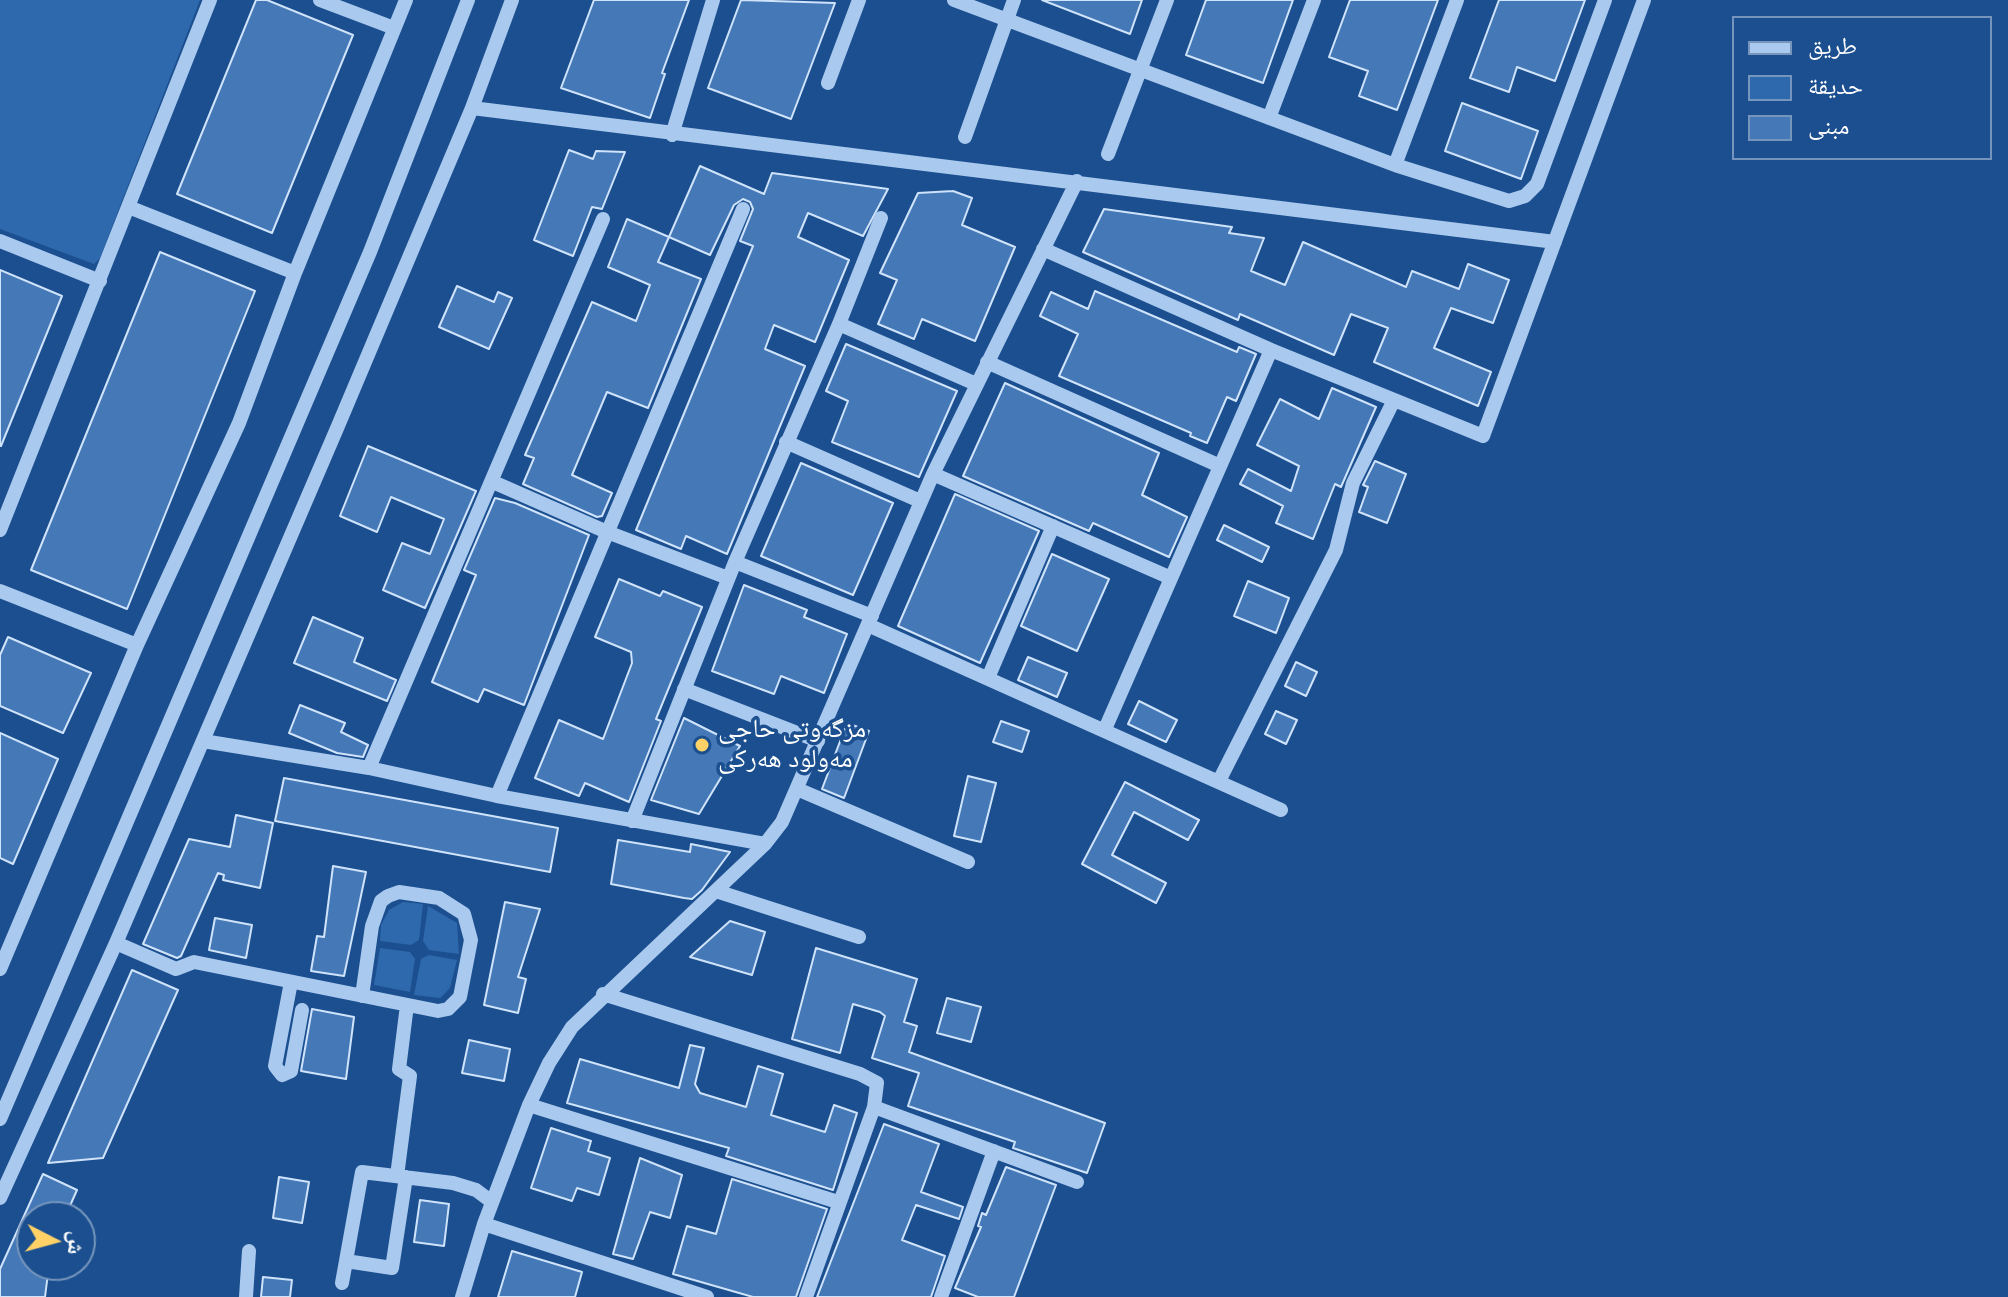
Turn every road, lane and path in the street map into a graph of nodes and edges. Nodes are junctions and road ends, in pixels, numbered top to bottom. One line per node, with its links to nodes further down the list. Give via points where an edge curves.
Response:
1 (210, 0): 26 (street)
2 (320, 0): 16 (street)
3 (406, 0): 16 (street)
4 (468, 0): 78 (street, via 370,252)
5 (512, 0): 19 (street)
6 (713, 0): 21 (street)
7 (859, 0): 18 (street)
8 (954, 0): 15 (street)
9 (1014, 0): 15 (street)
10 (1167, 0): 17 (street)
11 (1314, 0): 20 (street)
12 (1457, 0): 24 (street)
13 (1605, 0): 24 (street, via 1537,184 1525,196 1501,201)
14 (1644, 0): 31 (street)
15 (1007, 19): 17 (street); 22 (street)
16 (394, 28): 33 (street)
17 (1140, 69): 20 (street); 23 (street)
18 (828, 83)
19 (472, 108): 21 (street); 57 (street)
20 (1269, 118): 24 (street)
21 (672, 135): 25 (street)
22 (965, 137)
23 (1108, 154)
24 (1395, 165)
25 (1077, 181): 31 (street); 32 (street)
26 (131, 208): 33 (street); 34 (street)
27 (743, 209): 47 (street)
28 (881, 218): 35 (street)
29 (603, 219): 43 (street)
30 (0, 241): 34 (street)
31 (1555, 242): 39 (street, via 1483,436)
32 (1043, 249): 36 (street); 37 (street)
33 (295, 273): 53 (street, via 239,423)
34 (100, 281): 46 (street)
35 (839, 324): 38 (street); 40 (street)
36 (1271, 350): 39 (street); 41 (street)
37 (987, 362): 38 (street); 41 (street)
38 (976, 384): 42 (street)
39 (1394, 400): 60 (street, via 1353,483 1336,550)
40 (786, 442): 44 (street); 48 (street)
41 (1220, 466): 50 (street)
42 (933, 474): 44 (street); 45 (street)
43 (493, 482): 47 (street); 59 (street)
44 (920, 501): 52 (street)
45 (1053, 526): 50 (street); 54 (street)
46 (0, 530)
47 (607, 532): 49 (street); 62 (street)
48 (735, 562): 49 (street); 52 (street)
49 (728, 578): 55 (street)
50 (1171, 578): 56 (street)
51 (0, 591): 53 (street)
52 (870, 620): 54 (street); 58 (street)
53 (137, 645): 70 (street)
54 (988, 678): 56 (street)
55 (684, 689): 58 (street); 64 (street)
56 (1105, 729): 60 (street)
57 (203, 741): 59 (street); 69 (street)
58 (818, 741): 61 (street)
59 (369, 768): 62 (street)
60 (1219, 781): 63 (street)
61 (797, 789): 65 (street); 66 (street)
62 (497, 796): 64 (street)
63 (1281, 810)
64 (632, 821): 65 (street)
65 (765, 844): 67 (street)
66 (968, 862)
67 (716, 891): 68 (street); 72 (street)
68 (859, 937)
69 (116, 943): 71 (street, via 176,969 194,962); 82 (street)
70 (0, 969)
71 (291, 982): 73 (street); 75 (street, via 275,1066 282,1075 291,1071)
72 (603, 994): 76 (street, via 564,1039); 77 (street, via 873,1079 878,1090)
73 (362, 996): 74 (street); 74 (street, via 381,901 399,892 439,898 464,914 471,929 460,997 438,1011)
74 (407, 1005): 80 (street, via 399,1069 410,1076)
75 (302, 1010)
76 (529, 1105): 83 (street); 84 (street)
77 (874, 1107): 79 (street); 84 (street)
78 (0, 1119)
79 (994, 1151): 81 (street); 93 (street)
80 (401, 1177): 83 (street, via 476,1190); 87 (street, via 362,1172); 87 (street, via 392,1268)
81 (1077, 1182)
82 (0, 1198)
83 (492, 1202): 85 (street)
84 (838, 1202): 92 (street)
85 (484, 1224): 90 (street); 91 (street)
86 (249, 1251): 89 (street)
87 (346, 1261): 88 (street)
88 (342, 1283)
89 (246, 1297)
90 (462, 1297)
91 (707, 1297)
92 (806, 1297)
93 (941, 1297)

